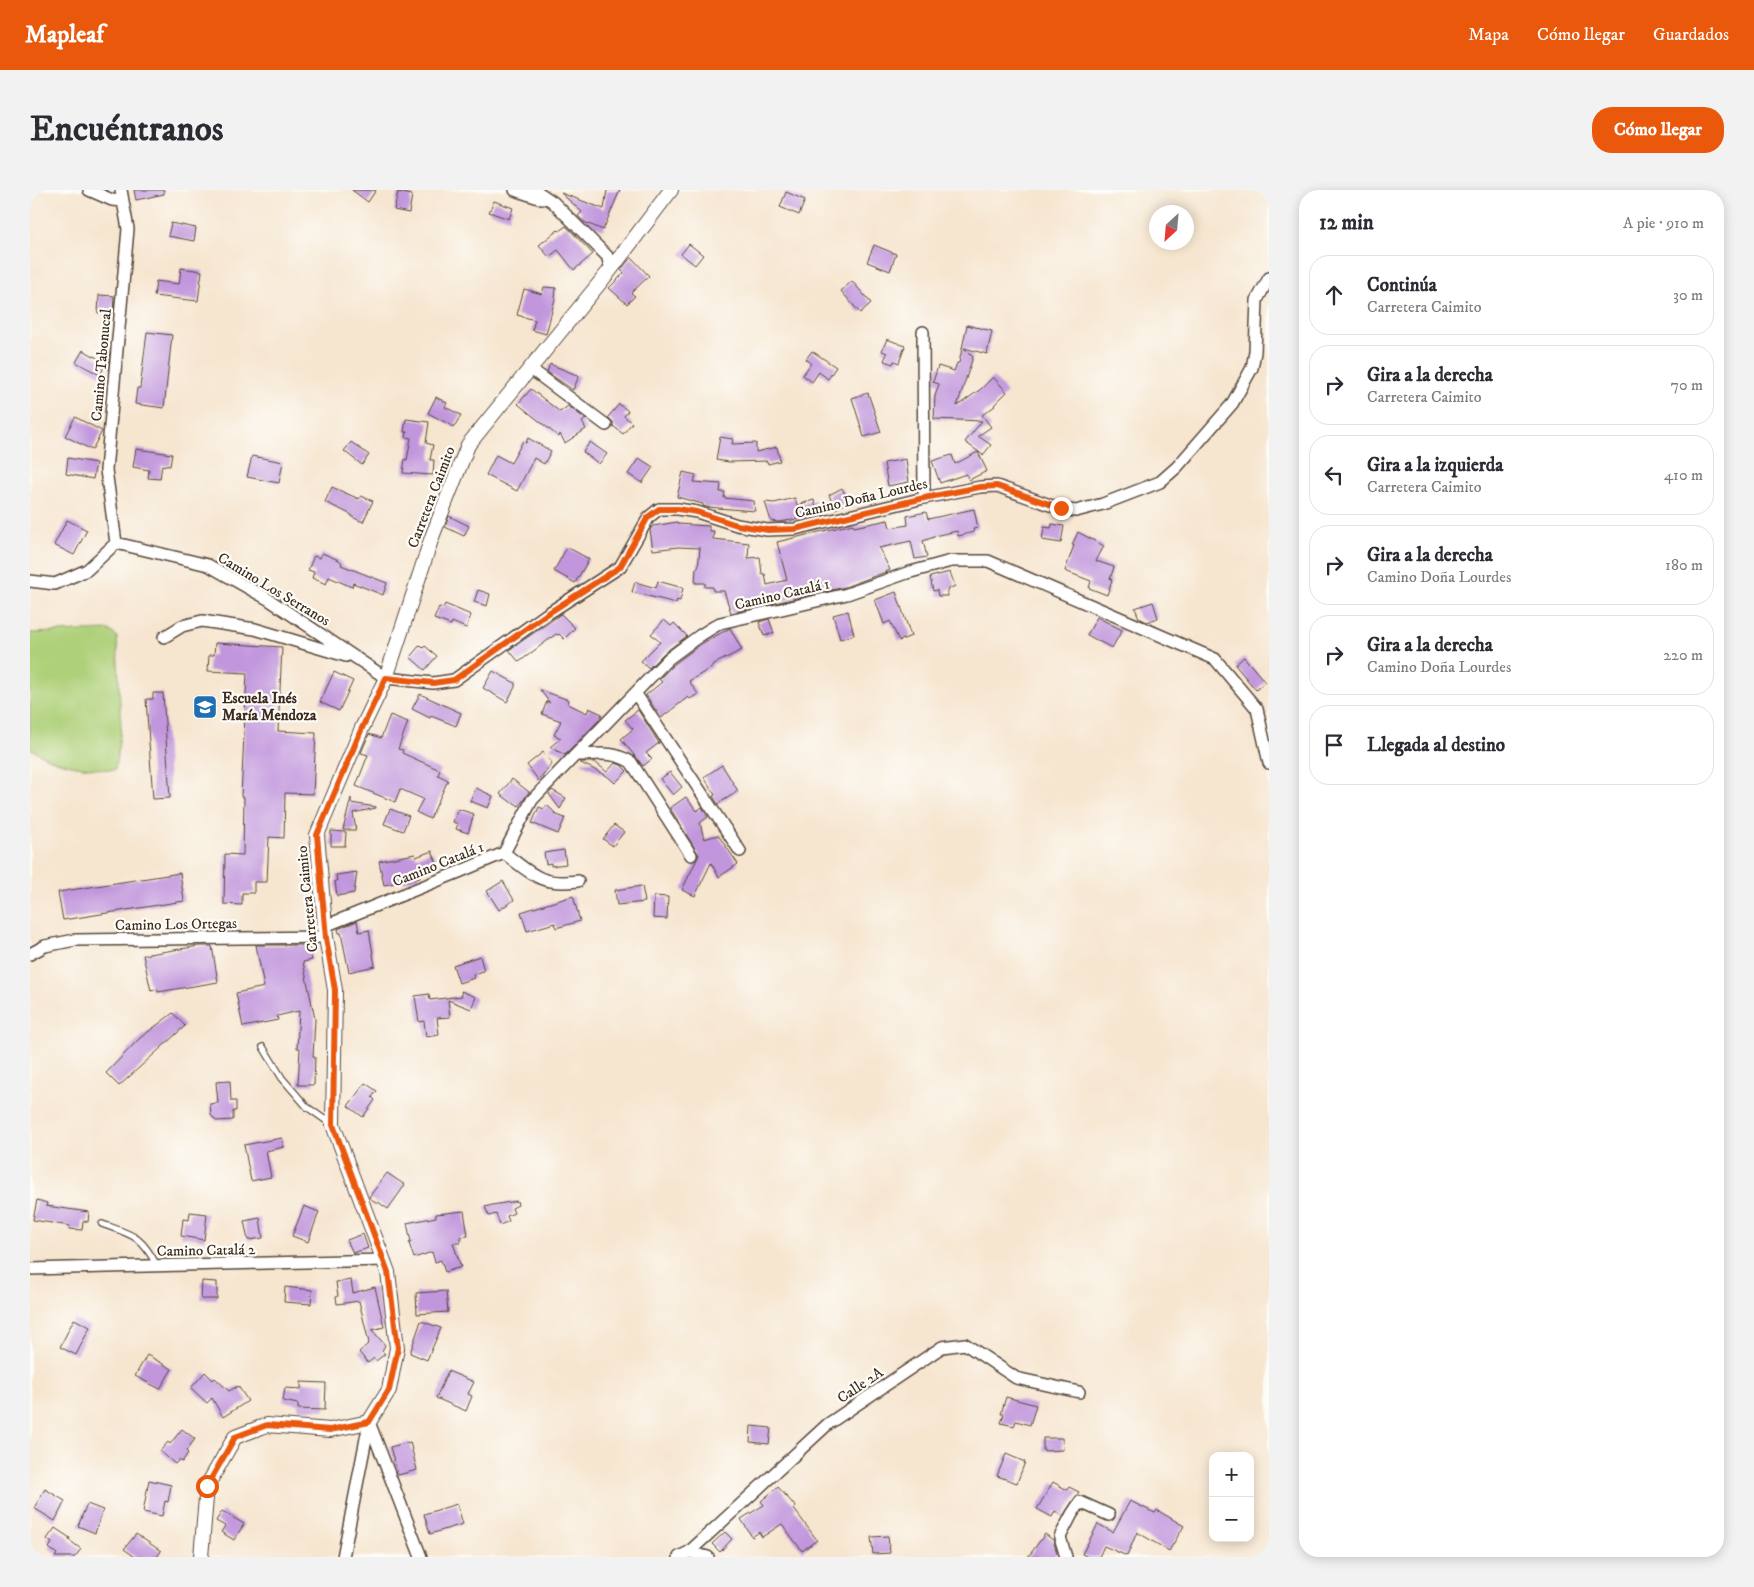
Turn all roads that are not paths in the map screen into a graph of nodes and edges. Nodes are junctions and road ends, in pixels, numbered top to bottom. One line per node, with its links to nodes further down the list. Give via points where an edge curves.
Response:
1 (89, 190): 5 (street, via 112,200)
2 (515, 190): 6 (street)
3 (535, 190): 6 (street)
4 (671, 190): 7 (street, Carretera Caimito)
5 (122, 196): 13 (street, Camino Tabonucal, via 128,229 106,470)
6 (553, 202): 7 (street, via 607,256)
7 (611, 269): 10 (street, Carretera Caimito)
8 (1269, 278): 12 (street, Camino Doña Lourdes, via 1257,300 1252,368 1232,404 1178,467 1160,482 1076,511 997,486)
9 (923, 332): 12 (street)
10 (530, 369): 11 (street); 17 (street, Carretera Caimito, via 468,445 432,537)
11 (606, 425)
12 (924, 498): 17 (street, Camino Doña Lourdes, via 795,529 768,530 737,525 697,512 659,509 648,517 620,567 454,680 433,683)
13 (116, 543): 14 (street, via 86,570 55,584); 16 (street, Camino Los Serranos, via 208,565 268,599)
14 (30, 581)
15 (164, 637): 16 (street, via 182,626 202,621 255,628)
16 (357, 659): 17 (street, Camino Los Serranos)
17 (386, 678): 25 (street, Carretera Caimito, via 317,835)
18 (636, 694): 19 (street, Camino Catalá 1); 20 (street, Camino Catalá 1, via 668,659 720,623 847,594 951,562 988,561 1215,659 1257,709); 21 (street)
19 (576, 755): 22 (street, Camino Catalá 1, via 532,800); 23 (street, via 620,755 631,762)
20 (1269, 764)
21 (740, 851)
22 (504, 853): 24 (street, via 537,878 561,883); 25 (street, Camino Catalá 1)
23 (691, 855)
24 (578, 881)
25 (326, 932): 26 (street, Camino Los Ortegas, via 76,940 46,946); 28 (street, Carretera Caimito, via 335,990)
26 (30, 954)
27 (263, 1047): 28 (lane, via 282,1078 307,1107)
28 (333, 1125): 30 (street, Carretera Caimito)
29 (102, 1224): 31 (lane, via 135,1236)
30 (384, 1260): 31 (street, Camino Catalá 2); 34 (street, Carretera Caimito, via 398,1348 389,1390)
31 (157, 1266): 32 (street, Camino Catalá 2)
32 (30, 1269)
33 (1079, 1392): 36 (street, Calle 2A, via 1016,1378 964,1344 942,1347 828,1424)
34 (369, 1422): 37 (street, via 330,1430 267,1425 235,1437 207,1486); 38 (street); 39 (street)
35 (1109, 1515): 41 (street, via 1080,1502 1060,1537)
36 (684, 1554): 40 (street)
37 (201, 1557)
38 (343, 1557)
39 (421, 1557)
40 (708, 1557)
41 (1066, 1557)

